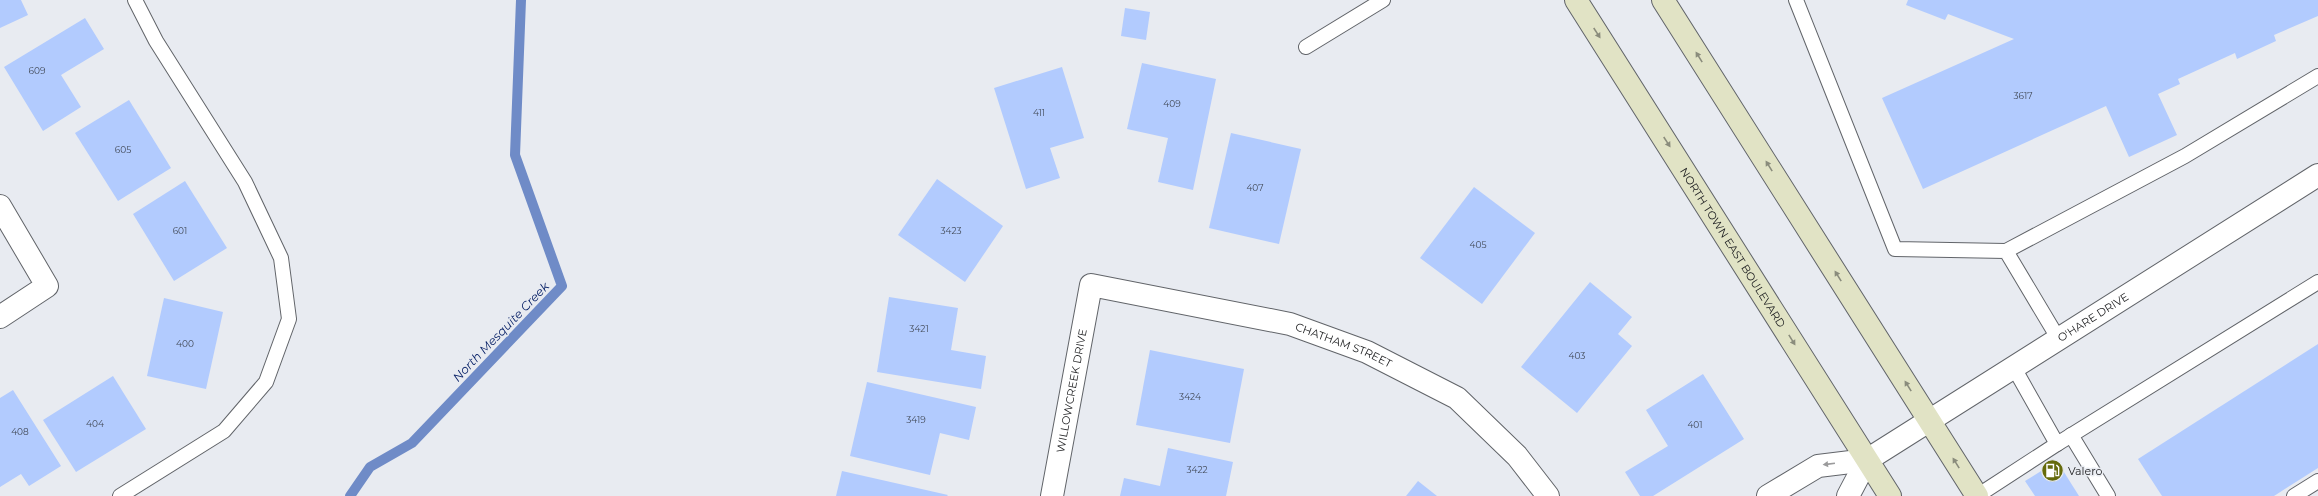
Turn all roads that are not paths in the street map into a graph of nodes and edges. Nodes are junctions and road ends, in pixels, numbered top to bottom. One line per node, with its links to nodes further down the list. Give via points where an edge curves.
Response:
1 (135, 0): 21 (lane, via 156,41 245,182 281,258 288,319 266,382 224,431)
2 (1383, 0): 6 (lane)
3 (1576, 0): 19 (main road, NORTH TOWN EAST BOULEVARD, one-way to 19)
4 (1663, 0): 16 (main road, one-way to 4)
5 (1796, 0): 10 (lane, via 1895,249)
6 (1306, 47)
7 (2318, 76): 10 (lane, via 2185,156)
8 (2318, 175): 14 (street, O'HARE DRIVE)
9 (0, 206): 13 (street, via 47,286)
10 (2006, 251): 14 (lane)
11 (2318, 282): 17 (lane)
12 (1091, 285): 22 (street, WILLOWCREEK DRIVE); 23 (street, CHATHAM STREET, via 1290,324 1367,352 1457,398 1517,456)
13 (0, 317)
14 (2058, 338): 15 (street, O'HARE DRIVE)
15 (2012, 366): 16 (street, O'HARE DRIVE); 18 (lane)
16 (1929, 419): 19 (street, O'HARE DRIVE); 27 (main road, one-way to 16)
17 (2072, 435): 18 (lane); 28 (lane)
18 (2057, 444): 27 (lane)
19 (1867, 460): 24 (street, one-way to 24, via 1818,466); 25 (street); 26 (main road, NORTH TOWN EAST BOULEVARD)
20 (2318, 481): 29 (lane)
21 (120, 496)
22 (1052, 496)
23 (1548, 496)
24 (1768, 496)
25 (1848, 496)
26 (1890, 496)
27 (1977, 496)
28 (2108, 496)
29 (2294, 496)

